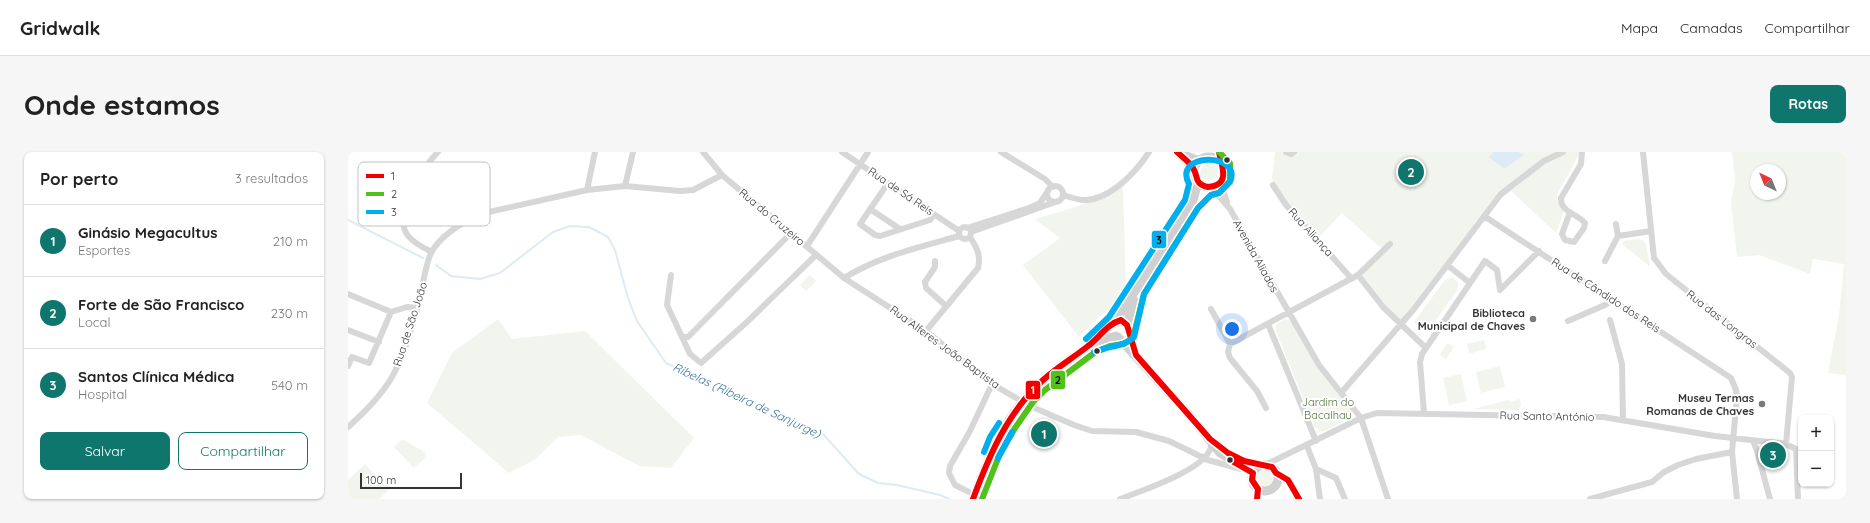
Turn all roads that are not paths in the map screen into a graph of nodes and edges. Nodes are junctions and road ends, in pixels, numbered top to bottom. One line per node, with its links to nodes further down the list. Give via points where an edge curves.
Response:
1 (438, 152): 18 (street)
2 (595, 152): 29 (street)
3 (633, 152): 26 (street)
4 (703, 152): 21 (street, Rua do Cruzeiro)
5 (842, 152): 20 (street, Rua de Sá Reis)
6 (868, 152): 20 (street)
7 (1001, 152): 28 (street, via 1045,180)
8 (1149, 152): 30 (street, via 1125,180 1100,196 1083,200)
9 (1193, 152): 17 (main road)
10 (1219, 152): 19 (main road)
11 (1286, 152): 12 (street)
12 (1294, 152)
13 (1563, 152): 38 (street, via 1524,175 1502,194)
14 (1582, 152): 36 (street, via 1581,164 1561,198 1562,205)
15 (1643, 152): 44 (street)
16 (1178, 153): 17 (main road)
17 (1201, 160): 19 (main road, via 1212,158); 24 (main road, via 1195,178)
18 (428, 162)
19 (1220, 162): 22 (main road, via 1224,174)
20 (860, 164): 23 (street, Rua de Sá Reis); 49 (street)
21 (722, 175): 26 (street, via 693,190); 45 (street, Rua do Cruzeiro)
22 (1221, 182): 27 (main road); 34 (street)
23 (888, 183): 33 (street); 37 (street, Rua de Sá Reis)
24 (1198, 183): 27 (main road); 32 (main road)
25 (1273, 185): 59 (street, Rua Aliança, via 1286,205)
26 (625, 186): 29 (street)
27 (1209, 187): 32 (main road); 34 (street)
28 (1051, 189): 30 (street, via 1060,188); 31 (street, via 1048,195 1050,200); 43 (street, via 1040,203)
29 (587, 190): 35 (street)
30 (1063, 195): 31 (street)
31 (1058, 202): 43 (street)
32 (1192, 203): 61 (main road)
33 (870, 209): 42 (street); 42 (street, via 860,224 866,229 877,236)
34 (1230, 209): 64 (street, Avenida Aliados)
35 (490, 212)
36 (1570, 212): 36 (street, via 1585,223 1576,241 1572,242 1565,240 1562,234)
37 (934, 214): 42 (street, via 930,220); 46 (street, Rua de Sá Reis)
38 (1484, 216): 50 (street, Rua de Cândido dos Reis); 55 (street)
39 (1616, 224): 47 (street)
40 (405, 226): 51 (street, via 410,238)
41 (458, 226): 51 (street)
42 (900, 230)
43 (969, 232): 46 (street, via 963,228); 46 (street, via 965,240); 65 (street, via 978,249 978,268)
44 (1651, 232): 47 (street); 99 (street, Rua das Longras, via 1654,258 1666,274 1788,370 1792,377)
45 (791, 233): 49 (street, Rua do Cruzeiro); 79 (street, via 688,338)
46 (959, 233): 58 (street, via 879,260 859,268)
47 (1618, 236): 54 (street)
48 (1390, 244): 56 (street)
49 (807, 246): 52 (street, Rua do Cruzeiro)
50 (1539, 251): 60 (street, via 1500,290 1497,270 1485,261); 63 (street, Rua de Cândido dos Reis)
51 (432, 252): 66 (street, Rua de São João)
52 (816, 255): 58 (street, Rua do Cruzeiro); 79 (street, via 701,363 690,354)
53 (935, 261): 65 (street, via 936,267 925,282 926,288)
54 (1605, 262)
55 (1447, 265): 60 (street); 75 (street)
56 (1358, 275): 59 (street); 75 (street)
57 (671, 276): 79 (street, via 667,305)
58 (844, 278): 78 (street, Rua Alferes João Baptista)
59 (1351, 278): 69 (street)
60 (1470, 283): 84 (street)
61 (1137, 291): 73 (main road); 76 (main road)
62 (348, 294): 68 (street)
63 (1613, 300): 72 (street); 95 (street, Rua de Cândido dos Reis, via 1728,375 1737,397)
64 (1282, 303): 69 (street, Avenida Aliados); 70 (street, Avenida Aliados)
65 (946, 306): 78 (street)
66 (417, 308): 68 (street, via 406,307); 93 (street, Rua de São João, via 393,376 374,403)
67 (1211, 309): 83 (street)
68 (391, 312): 81 (street)
69 (1288, 313): 70 (street); 88 (street, Avenida Aliados, via 1319,365)
70 (1280, 318): 74 (street)
71 (1610, 320): 92 (street, via 1622,364)
72 (1568, 321)
73 (1114, 323): 76 (main road, via 1121,320); 80 (main road, via 1112,331); 82 (main road)
74 (1268, 324): 83 (street); 98 (street)
75 (1400, 324): 84 (street); 88 (street)
76 (1128, 328): 80 (main road, via 1124,337); 85 (main road)
77 (348, 330): 81 (street)
78 (926, 331): 87 (street, Rua Alferes João Baptista)
79 (682, 337)
80 (1117, 337): 82 (main road); 85 (main road)
81 (378, 342): 86 (street, via 369,364 352,357)
82 (1092, 344): 108 (main road, via 1042,381 1018,408 997,441)
83 (1230, 344): 89 (street, via 1230,358 1257,391)
84 (1426, 348): 90 (street, via 1420,362)
85 (1136, 355): 96 (main road)
86 (348, 366)
87 (992, 384): 102 (street, Rua Alferes João Baptista, via 1030,406 1074,426 1092,431 1136,432 1169,442); 109 (street, via 950,466 949,473 955,485)
88 (1341, 393): 91 (street, Avenida Aliados)
89 (1266, 408)
90 (1424, 414): 91 (street, Rua Santo António, via 1377,412); 92 (street, Rua Santo António, via 1603,417)
91 (1361, 418): 98 (street, Rua Santo António); 115 (street)
92 (1623, 420): 95 (street, Rua Santo António)
93 (351, 421): 94 (street, Rua de São João)
94 (348, 427)
95 (1733, 438): 97 (street, Rua Santo António); 101 (street)
96 (1210, 439): 102 (street, via 1211,448); 103 (main road, via 1236,457); 106 (main road, via 1225,457)
97 (1753, 440): 99 (street, Rua Santo António); 118 (street)
98 (1316, 441): 100 (street, Rua Santo António)
99 (1786, 444): 119 (street, Rua Santo António, via 1796,449)
100 (1307, 446): 103 (street, Rua Santo António); 104 (street)
101 (1732, 452): 116 (street, via 1684,463 1664,472 1652,482); 117 (street)
102 (1202, 458): 106 (street, Rua Alferes João Baptista); 110 (street, via 1180,475)
103 (1263, 466): 105 (main road, via 1272,467); 106 (main road)
104 (1316, 469): 113 (street); 114 (street, via 1336,478)
105 (1276, 473): 107 (main road, via 1277,481 1273,488 1266,491); 112 (street, via 1288,480)
106 (1253, 475): 107 (main road, via 1253,484)
107 (1258, 489): 111 (street)
108 (973, 499)
109 (983, 499)
110 (1122, 499)
111 (1257, 499)
112 (1299, 499)
113 (1320, 499)
114 (1345, 499)
115 (1388, 499)
116 (1590, 499)
117 (1737, 499)
118 (1770, 499)
119 (1798, 499)

